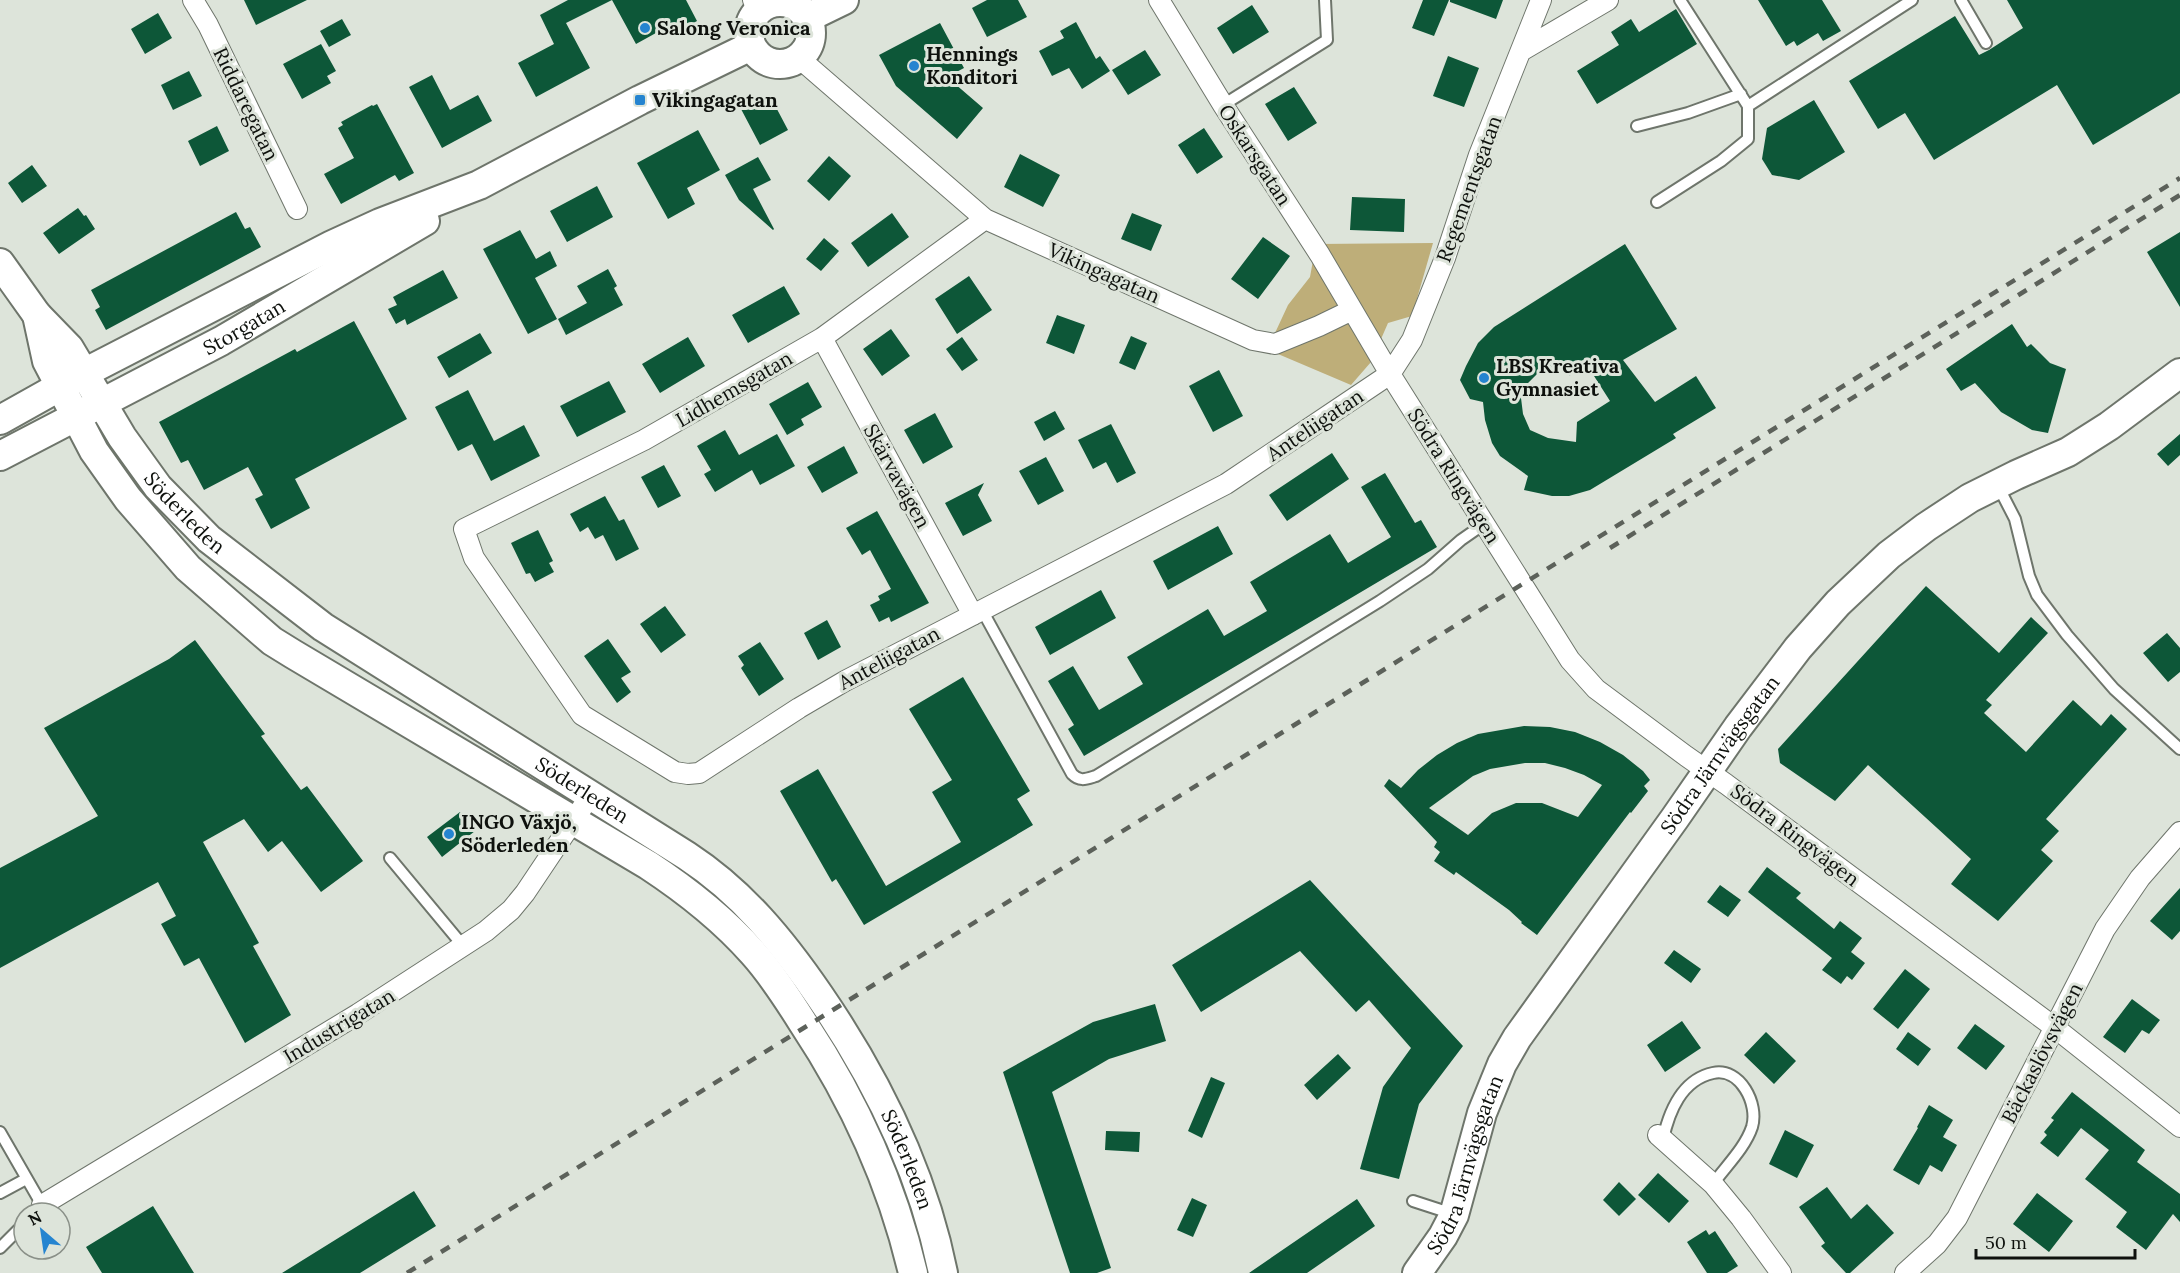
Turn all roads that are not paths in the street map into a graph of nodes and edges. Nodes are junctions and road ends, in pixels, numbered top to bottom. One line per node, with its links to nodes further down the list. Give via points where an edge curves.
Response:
1 (193, 0): 22 (street, Riddaregatan)
2 (844, 0): 11 (street)
3 (1159, 0): 17 (street, Oskarsgatan)
4 (1324, 0): 17 (lane, via 1327,40)
5 (1541, 0): 14 (street, Regementsgatan)
6 (1608, 0): 14 (street)
7 (1680, 0): 16 (lane)
8 (1912, 0): 18 (lane)
9 (1960, 0): 12 (lane)
10 (756, 5): 11 (street, via 785,2); 13 (street, via 749,26)
11 (807, 18): 15 (street, via 810,39)
12 (1986, 43)
13 (751, 46): 15 (street, via 763,60 772,63 789,63); 20 (street, Storgatan)
14 (1521, 51): 28 (street, Regementsgatan, via 1412,340)
15 (798, 58): 23 (street, Vikingagatan)
16 (1741, 94): 18 (lane); 19 (lane)
17 (1223, 105): 25 (street, Oskarsgatan)
18 (1748, 106): 21 (lane, via 1748,139)
19 (1637, 126)
20 (480, 185): 29 (street, Storgatan, via 332,245); 30 (street, Storgatan, via 221,342)
21 (1658, 202)
22 (297, 209)
23 (985, 219): 25 (street, Vikingagatan, via 1253,340 1275,344); 26 (street, Lidhemsgatan)
24 (0, 263): 29 (street, via 37,315 69,348)
25 (1352, 310): 28 (street, Södra Ringvägen)
26 (822, 338): 36 (street, Lidhemsgatan, via 644,440); 37 (street, Skärvavägen)
27 (2180, 373): 34 (street, Södra Järnvägsgatan, via 2068,452)
28 (1390, 374): 35 (street, Södra Ringvägen); 37 (street, Anteliigatan, via 1226,484)
29 (72, 380): 30 (street, Söderleden); 31 (street, Söderleden); 32 (street, Storgatan)
30 (102, 404): 31 (street, Storgatan); 40 (street, Söderleden, via 158,487 227,554 323,627)
31 (77, 417): 33 (street, Storgatan); 41 (street, Söderleden, via 94,451 145,521 196,576 272,640)
32 (0, 420)
33 (0, 456)
34 (1997, 484): 38 (lane, via 2015,519 2037,595 2114,689); 39 (street, Södra Järnvägsgatan, via 1926,527 1838,603 1765,690)
35 (1484, 524): 37 (lane, via 1380,601 1084,780 1072,774); 39 (street, Södra Ringvägen, via 1582,676)
36 (464, 530): 37 (street, Anteliigatan, via 474,558 582,715 675,772 699,773 845,681)
37 (977, 612)
38 (2180, 749)
39 (1707, 771): 45 (street, Södra Ringvägen); 55 (street, Södra Järnvägsgatan, via 1541,1002 1502,1064 1482,1113)
40 (590, 796): 41 (street, Industrigatan); 59 (street, Söderleden, via 705,868 752,909 791,954 838,1022 880,1094 922,1199)
41 (573, 822): 44 (street, Industrigatan, via 511,910); 58 (street, Söderleden, via 680,886 736,935 768,972 835,1073 859,1118 881,1168)
42 (2180, 832): 45 (street, Bäckaslövsvägen, via 2120,905)
43 (390, 858): 44 (lane)
44 (464, 947): 53 (street, Industrigatan)
45 (2054, 1027): 46 (street, Södra Ringvägen); 62 (street, Bäckaslövsvägen, via 1957,1218 1937,1244)
46 (2180, 1127)
47 (0, 1132): 49 (lane)
48 (1661, 1137): 50 (street); 50 (lane, via 1673,1106 1692,1083 1712,1073 1723,1073 1743,1087 1753,1102 1752,1127)
49 (26, 1179): 51 (lane); 52 (lane)
50 (1713, 1184): 61 (street)
51 (0, 1193)
52 (35, 1201)
53 (51, 1201)
54 (1413, 1201): 55 (lane)
55 (1454, 1215): 60 (street, Södra Järnvägsgatan)
56 (12, 1236): 57 (lane)
57 (0, 1248)
58 (913, 1273)
59 (943, 1273)
60 (1417, 1273)
61 (1781, 1273)
62 (1905, 1273)

